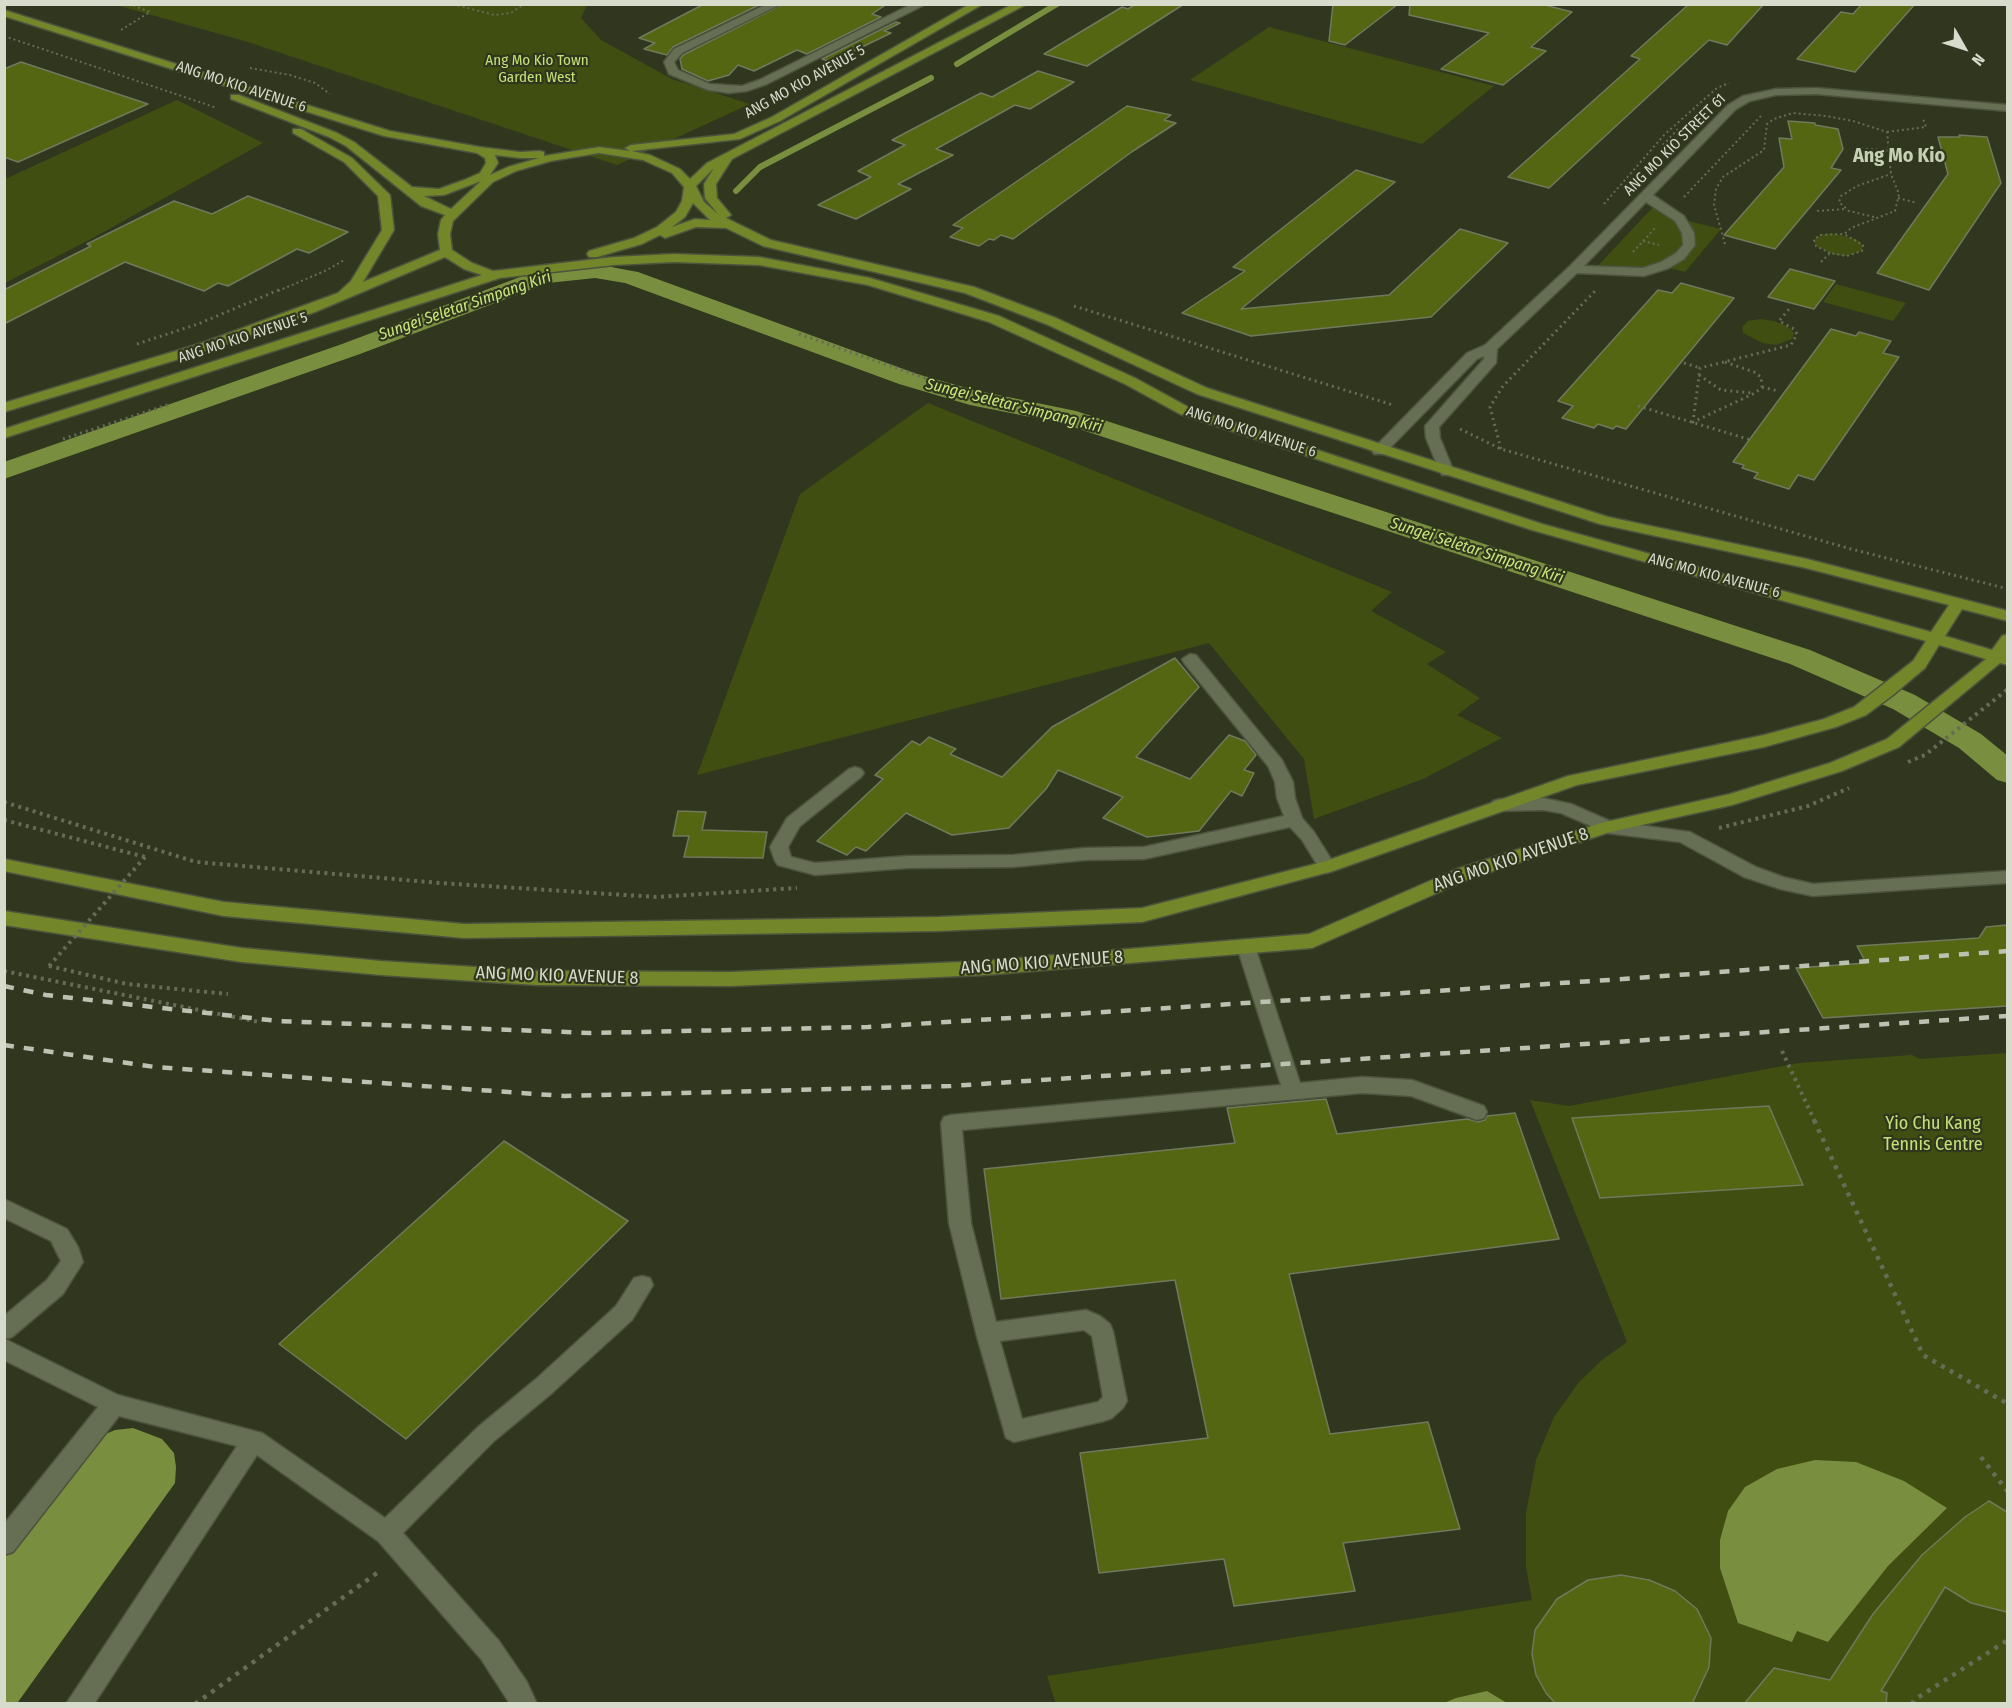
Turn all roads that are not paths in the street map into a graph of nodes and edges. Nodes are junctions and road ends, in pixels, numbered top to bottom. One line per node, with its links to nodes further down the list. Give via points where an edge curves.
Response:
1 (776, 4): 2 (street, via 678,51 669,62 673,72 708,87 743,88 763,82)
2 (921, 4)
3 (978, 4): 7 (main road, ANG MO KIO AVENUE 5)
4 (1022, 4): 8 (main road, ANG MO KIO AVENUE 5)
5 (4, 13): 11 (main road, ANG MO KIO AVENUE 6, via 388,134)
6 (4, 24): 9 (main road, ANG MO KIO AVENUE 6)
7 (840, 82): 8 (main road); 12 (main road, ANG MO KIO AVENUE 5, via 736,137)
8 (861, 89): 13 (main road, ANG MO KIO AVENUE 5)
9 (241, 99): 15 (main road, ANG MO KIO AVENUE 6, via 350,144); 23 (main road, via 348,160 384,195 388,230 356,283)
10 (2007, 108): 16 (street, ANG MO KIO STREET 61, via 1816,91 1761,93 1732,107)
11 (480, 150): 12 (main road, ANG MO KIO AVENUE 6, via 520,154); 15 (main road, via 490,156 492,163 484,175 441,192)
12 (599, 150): 14 (main road, ANG MO KIO AVENUE 6, via 655,160 676,171); 17 (main road, via 512,169 489,180)
13 (729, 156): 14 (main road, ANG MO KIO AVENUE 5, via 705,170); 18 (main road, via 710,184 711,198)
14 (690, 186): 18 (main road, ANG MO KIO AVENUE 6, via 699,204 714,217); 22 (main road, via 681,214 638,242)
15 (407, 189): 17 (main road, ANG MO KIO AVENUE 6, via 425,203)
16 (1647, 196): 21 (street, ANG MO KIO STREET 61); 21 (street, via 1680,219 1688,233 1689,245 1680,256 1644,272)
17 (453, 214): 19 (main road, via 447,220 444,234)
18 (733, 225): 20 (main road, via 695,223 665,234 658,247); 27 (main road, ANG MO KIO AVENUE 6, via 791,251 969,290 1051,321 1202,391)
19 (446, 252): 22 (main road); 23 (main road, ANG MO KIO AVENUE 5)
20 (674, 258): 22 (main road, ANG MO KIO AVENUE 6); 31 (main road, ANG MO KIO AVENUE 6, via 759,261 870,282 994,319 1185,411 1548,531)
21 (1574, 269): 24 (street, ANG MO KIO STREET 61)
22 (492, 275): 26 (main road, ANG MO KIO AVENUE 5)
23 (332, 302): 25 (main road, ANG MO KIO AVENUE 5, via 207,346)
24 (1490, 348): 27 (street, ANG MO KIO STREET 61, via 1472,356); 28 (street, ANG MO KIO STREET 61, via 1491,360 1432,426)
25 (4, 408)
26 (4, 434)
27 (1379, 451): 28 (main road, ANG MO KIO AVENUE 6)
28 (1447, 472): 29 (main road, ANG MO KIO AVENUE 6, via 1605,521 1807,564)
29 (1958, 603): 30 (main road, ANG MO KIO AVENUE 6); 31 (main road)
30 (2007, 616)
31 (1934, 639): 33 (main road, ANG MO KIO AVENUE 6); 36 (main road, via 1918,664 1887,691 1860,711 1830,723 1764,741 1574,780)
32 (2007, 639): 33 (main road, ANG MO KIO AVENUE 8)
33 (2003, 658): 38 (main road, ANG MO KIO AVENUE 8, via 1893,743 1836,767 1732,799)
34 (1190, 659): 37 (street, via 1276,764)
35 (855, 773): 37 (street, via 793,822 778,847 784,861 815,868 1144,853)
36 (1497, 806): 38 (street, via 1543,804 1566,808); 40 (main road)
37 (1294, 820): 40 (street)
38 (1607, 827): 41 (street, via 1684,836 1750,872 1780,884 1813,890); 43 (main road, ANG MO KIO AVENUE 8, via 1463,874 1312,941)
39 (4, 865): 40 (main road, via 224,909 464,932 881,925 1142,915)
40 (1327, 867)
41 (2007, 877)
42 (4, 918): 43 (main road, ANG MO KIO AVENUE 8, via 243,955 537,978 731,979 961,969)
43 (1246, 947): 44 (street)
44 (1293, 1091): 45 (street, via 1362,1084 1412,1088); 49 (street, via 951,1123 960,1223)
45 (1477, 1112)
46 (4, 1208): 48 (street, via 59,1234 72,1262 55,1287)
47 (642, 1285): 53 (street, via 624,1313 486,1434)
48 (4, 1330)
49 (987, 1333): 49 (street, via 1014,1431 1112,1407 1116,1396 1101,1331 1086,1320)
50 (4, 1348): 51 (street)
51 (114, 1404): 52 (street); 54 (street)
52 (254, 1440): 53 (street); 55 (street)
53 (387, 1533): 56 (street, via 490,1650)
54 (4, 1544)
55 (79, 1704)
56 (524, 1704)

